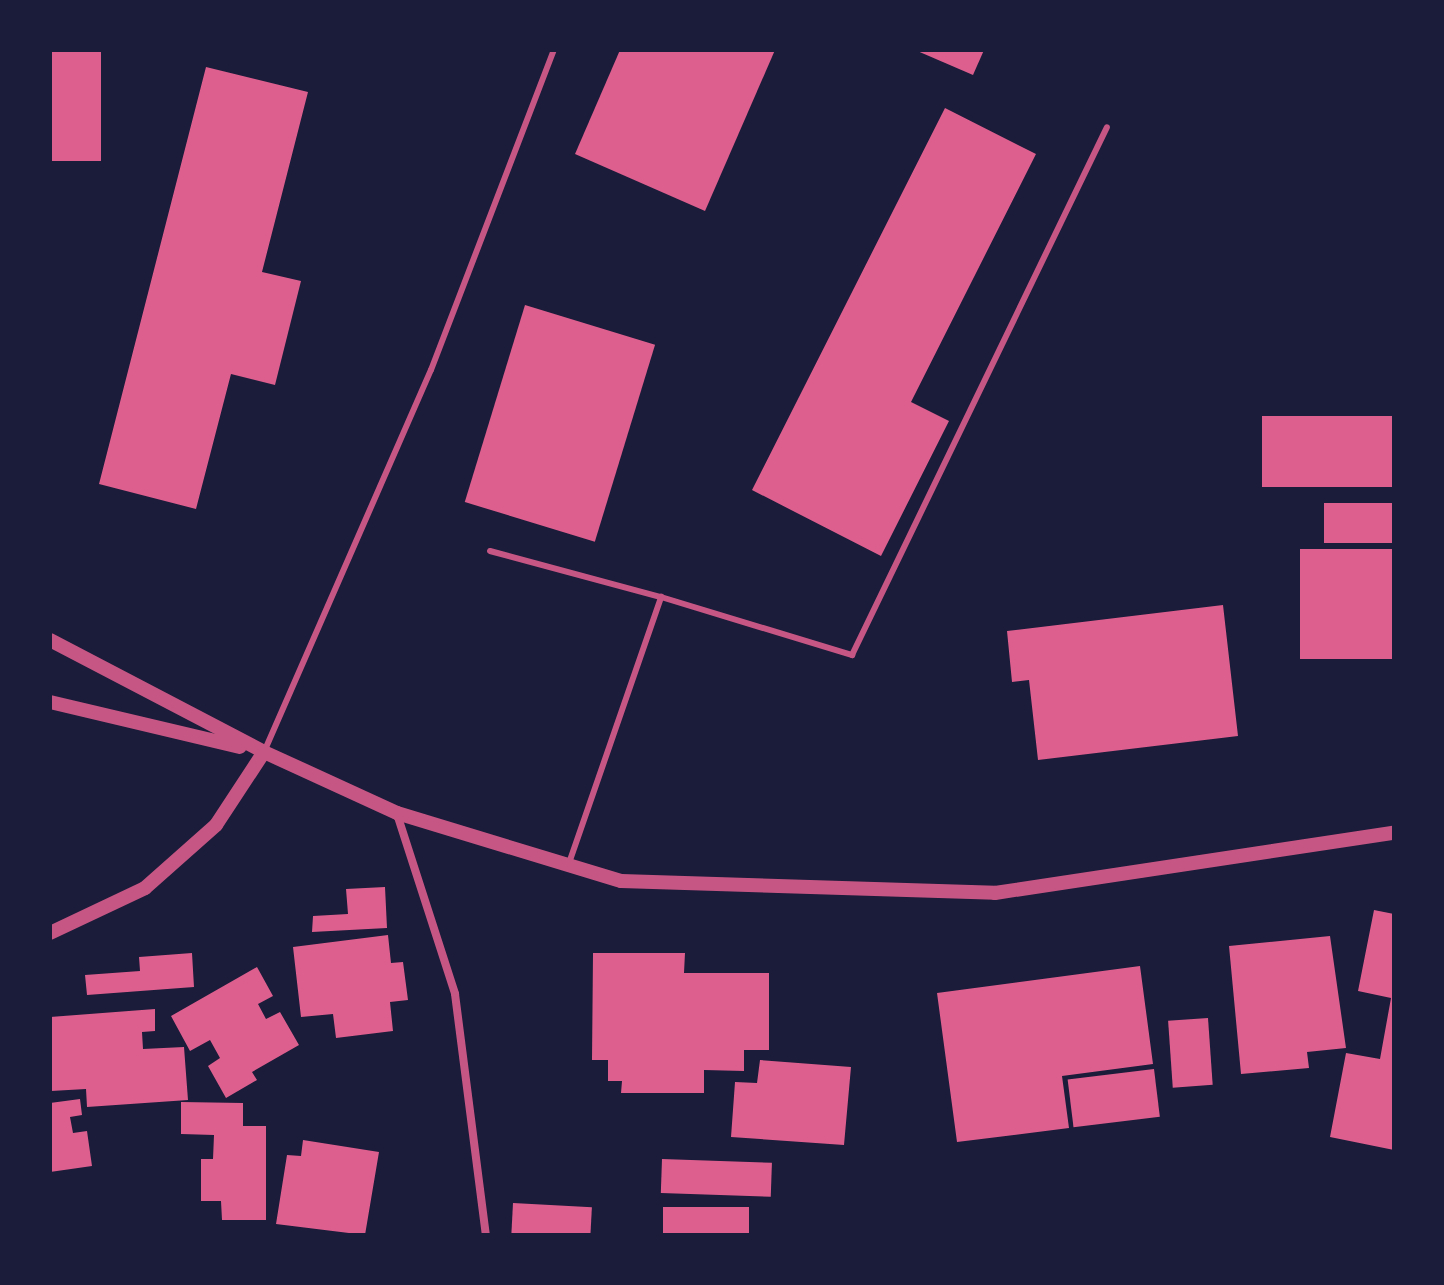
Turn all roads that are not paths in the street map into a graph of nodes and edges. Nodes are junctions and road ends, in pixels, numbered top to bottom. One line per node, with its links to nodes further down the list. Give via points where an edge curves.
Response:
1 (554, 50): 7 (lane, via 431,370)
2 (1107, 127): 4 (lane, via 852,655)
3 (490, 551): 4 (lane)
4 (661, 597): 10 (lane)
5 (50, 640): 7 (street)
6 (50, 702): 7 (street)
7 (264, 752): 8 (street); 11 (street, via 216,825 145,888)
8 (397, 813): 10 (street); 12 (street, via 455,994)
9 (1394, 833): 10 (street, via 995,893 621,881)
10 (568, 866)
11 (50, 933)
12 (486, 1235)

